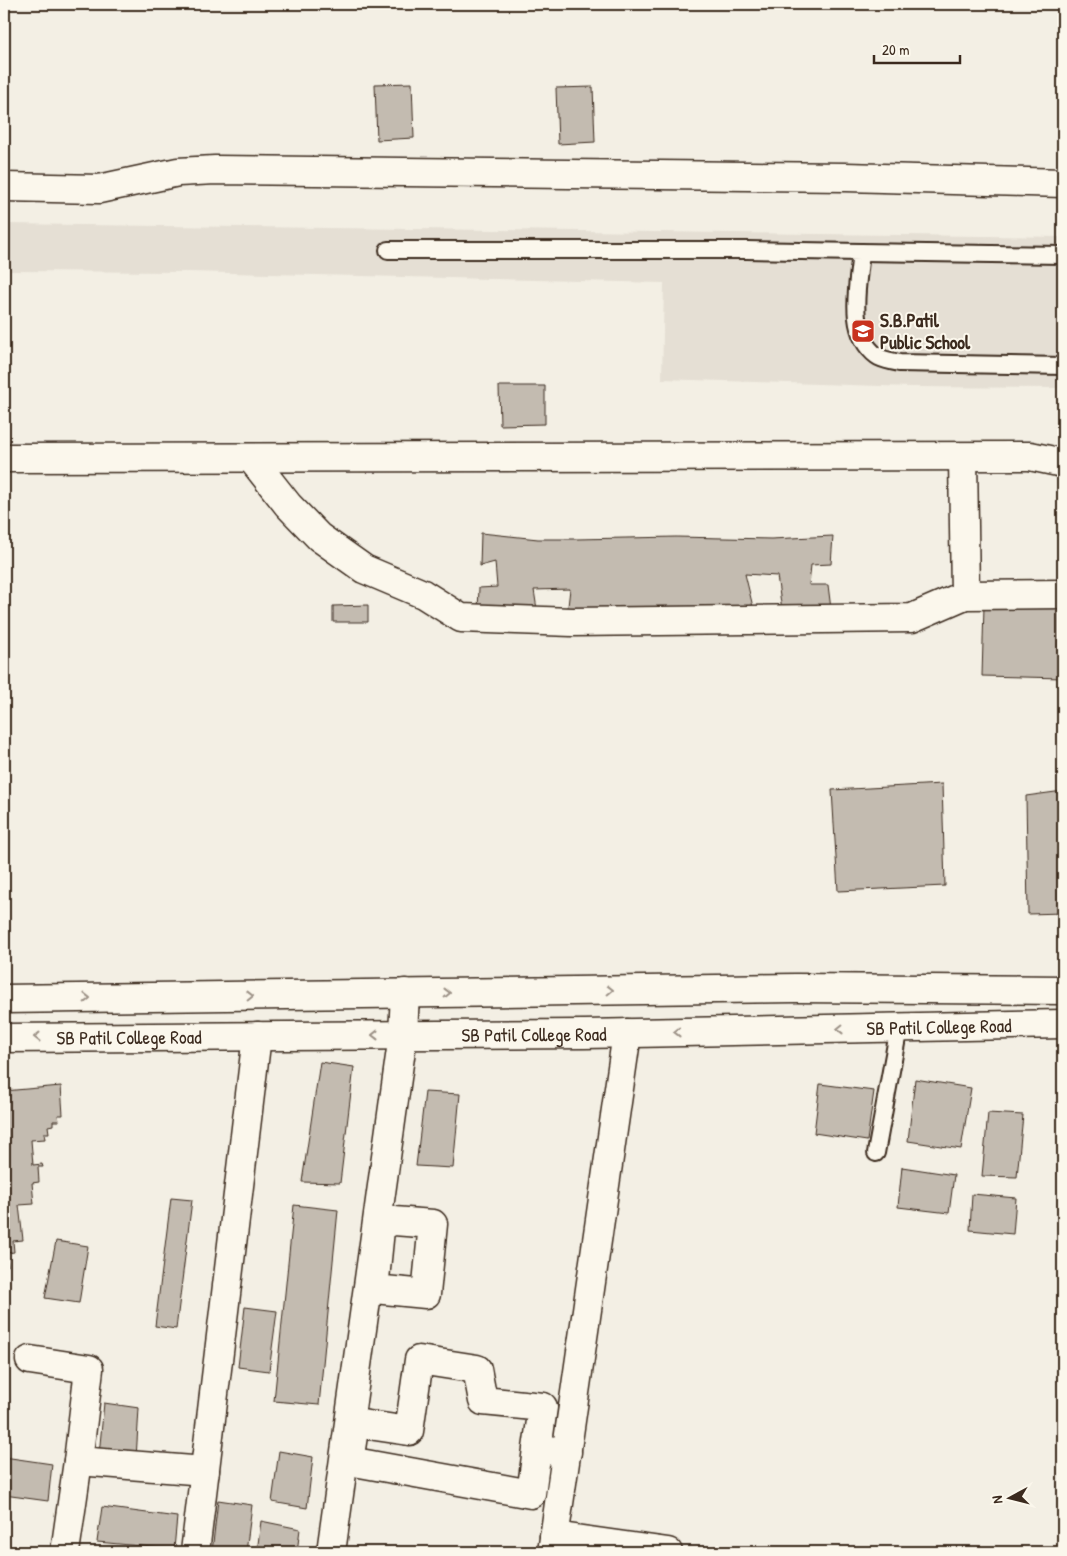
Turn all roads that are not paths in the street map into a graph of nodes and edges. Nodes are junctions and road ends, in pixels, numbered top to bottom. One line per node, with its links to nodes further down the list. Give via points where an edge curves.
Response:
1 (1063, 183): 2 (street, via 846,177 215,170 178,172 99,188)
2 (4, 187)
3 (388, 250): 4 (lane)
4 (861, 252): 5 (lane); 6 (lane, via 857,319 862,341 878,357 899,363)
5 (1063, 255)
6 (1063, 366)
7 (963, 457): 9 (street); 10 (street, via 1030,456); 12 (street)
8 (4, 458): 9 (street)
9 (250, 458): 12 (street, via 318,537 364,569 424,594 461,618 581,622 912,618)
10 (1063, 463)
11 (1063, 594): 12 (street)
12 (965, 595)
13 (1063, 990): 14 (street, SB Patil College Road, one-way to 13, via 796,988)
14 (405, 993): 15 (street, SB Patil College Road, one-way to 14); 19 (street)
15 (4, 999)
16 (1063, 1024): 17 (street, SB Patil College Road)
17 (899, 1027): 18 (street, SB Patil College Road, one-way to 18); 22 (lane)
18 (627, 1033): 19 (street, SB Patil College Road); 26 (street)
19 (403, 1035): 20 (street, SB Patil College Road, one-way to 20); 24 (street)
20 (257, 1036): 21 (street, SB Patil College Road, one-way to 21); 29 (street)
21 (4, 1038)
22 (876, 1153)
23 (30, 1360): 27 (street, via 89,1369)
24 (352, 1422): 25 (street, via 409,1431 419,1360 476,1369 483,1401 543,1407); 28 (street)
25 (537, 1449): 26 (street); 28 (street, via 531,1494)
26 (566, 1452): 30 (street)
27 (78, 1461): 29 (street); 31 (street)
28 (347, 1461): 33 (street)
29 (205, 1471): 32 (street)
30 (554, 1544): 34 (street)
31 (65, 1552)
32 (195, 1552)
33 (331, 1552)
34 (668, 1552)

